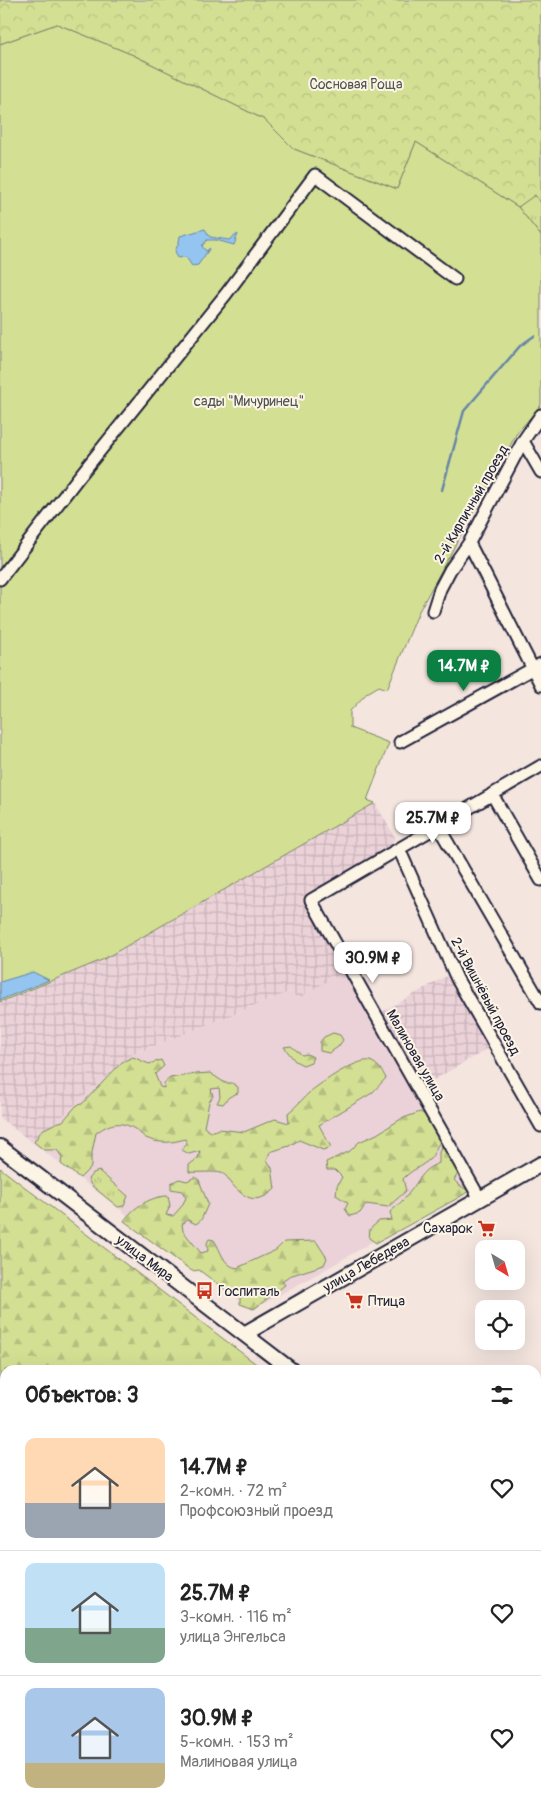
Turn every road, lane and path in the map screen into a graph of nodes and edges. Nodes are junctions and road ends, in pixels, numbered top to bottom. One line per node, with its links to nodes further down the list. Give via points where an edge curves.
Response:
1 (455, 279): 6 (street, via 315,175 226,294)
2 (541, 415): 3 (street, 2-й Кирпичный проезд)
3 (523, 441): 4 (street); 5 (street, 2-й Кирпичный проезд)
4 (541, 472)
5 (468, 543): 7 (street, 2-й Кирпичный проезд, via 440,589); 8 (street)
6 (0, 580)
7 (433, 611)
8 (537, 667): 9 (street); 10 (street)
9 (541, 685)
10 (400, 742)
11 (541, 766): 12 (street)
12 (492, 794): 13 (street); 15 (street)
13 (438, 826): 14 (street); 16 (street)
14 (399, 849): 17 (street, 2-й Вишнёвый проезд, via 457,979); 20 (street, Малиновая улица, via 311,900)
15 (541, 880)
16 (541, 1003)
17 (541, 1126)
18 (0, 1147): 21 (main road, улица Мира)
19 (541, 1164): 20 (main road, улица Лебедева)
20 (480, 1199): 21 (main road, улица Лебедева)
21 (244, 1334): 22 (main road, улица Мира)
22 (284, 1365)

